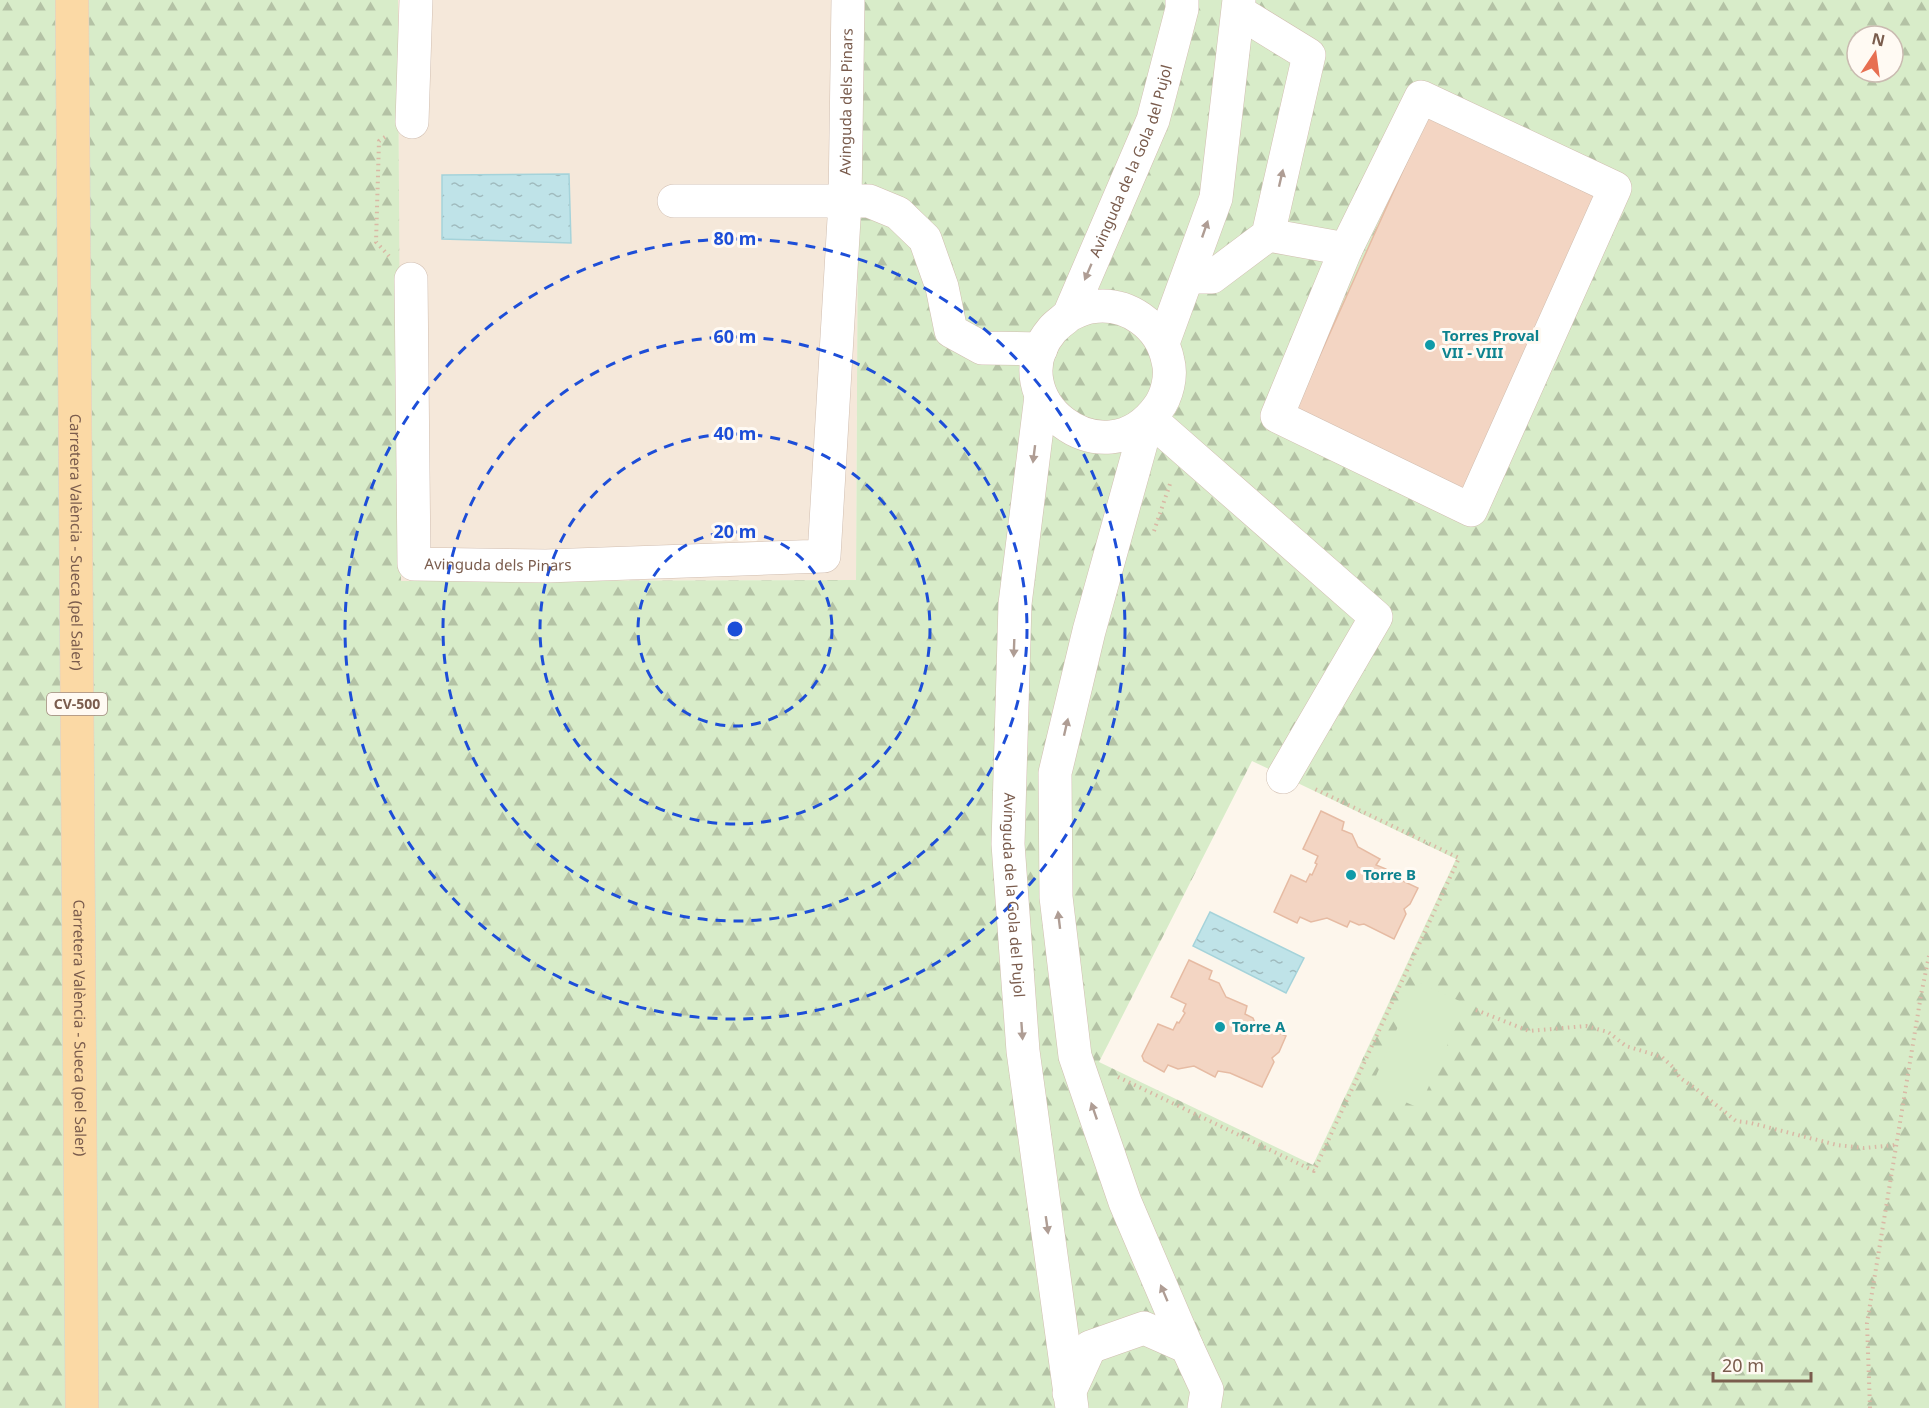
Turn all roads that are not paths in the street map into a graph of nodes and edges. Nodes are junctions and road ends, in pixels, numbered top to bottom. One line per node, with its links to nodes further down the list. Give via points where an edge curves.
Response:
1 (72, 0): 21 (main road, Carretera València - Sueca (pel Saler) / CV-500)
2 (416, 0): 6 (street)
3 (848, 0): 8 (street, Avinguda dels Pinars)
4 (1182, 0): 13 (street, Avinguda de la Gola del Pujol, one-way to 13, via 1154,120)
5 (1239, 6): 9 (street, one-way to 5, via 1309,55); 11 (street, one-way to 5, via 1216,198)
6 (412, 122)
7 (674, 201): 8 (street)
8 (845, 202): 12 (street, Avinguda dels Pinars, via 824,556 546,566 414,564); 15 (street, via 869,201 898,213 925,239 942,287 951,331 982,348)
9 (1268, 235): 10 (street); 11 (street, via 1212,277)
10 (1346, 249): 10 (street, via 1421,97 1615,188 1471,510 1276,416)
11 (1188, 277): 14 (street)
12 (411, 279)
13 (1069, 315): 14 (street, via 1089,307 1112,306 1133,313 1150,325); 15 (street, via 1052,330)
14 (1163, 343): 17 (street, via 1169,383)
15 (1041, 349): 16 (street, via 1037,365)
16 (1041, 396): 17 (street, via 1052,414 1068,428 1087,436 1108,438 1129,433); 20 (street, Avinguda de la Gola del Pujol, one-way to 20, via 1015,604 1008,844 1023,1051)
17 (1149, 420): 18 (street, via 1376,617); 19 (street, one-way to 17, via 1125,1202 1075,1056 1056,897 1055,773 1089,631)
18 (1296, 782)
19 (1187, 1347): 20 (street, via 1144,1328 1090,1347); 22 (street, via 1207,1390)
20 (1070, 1401)
21 (82, 1408)
22 (1204, 1408)

